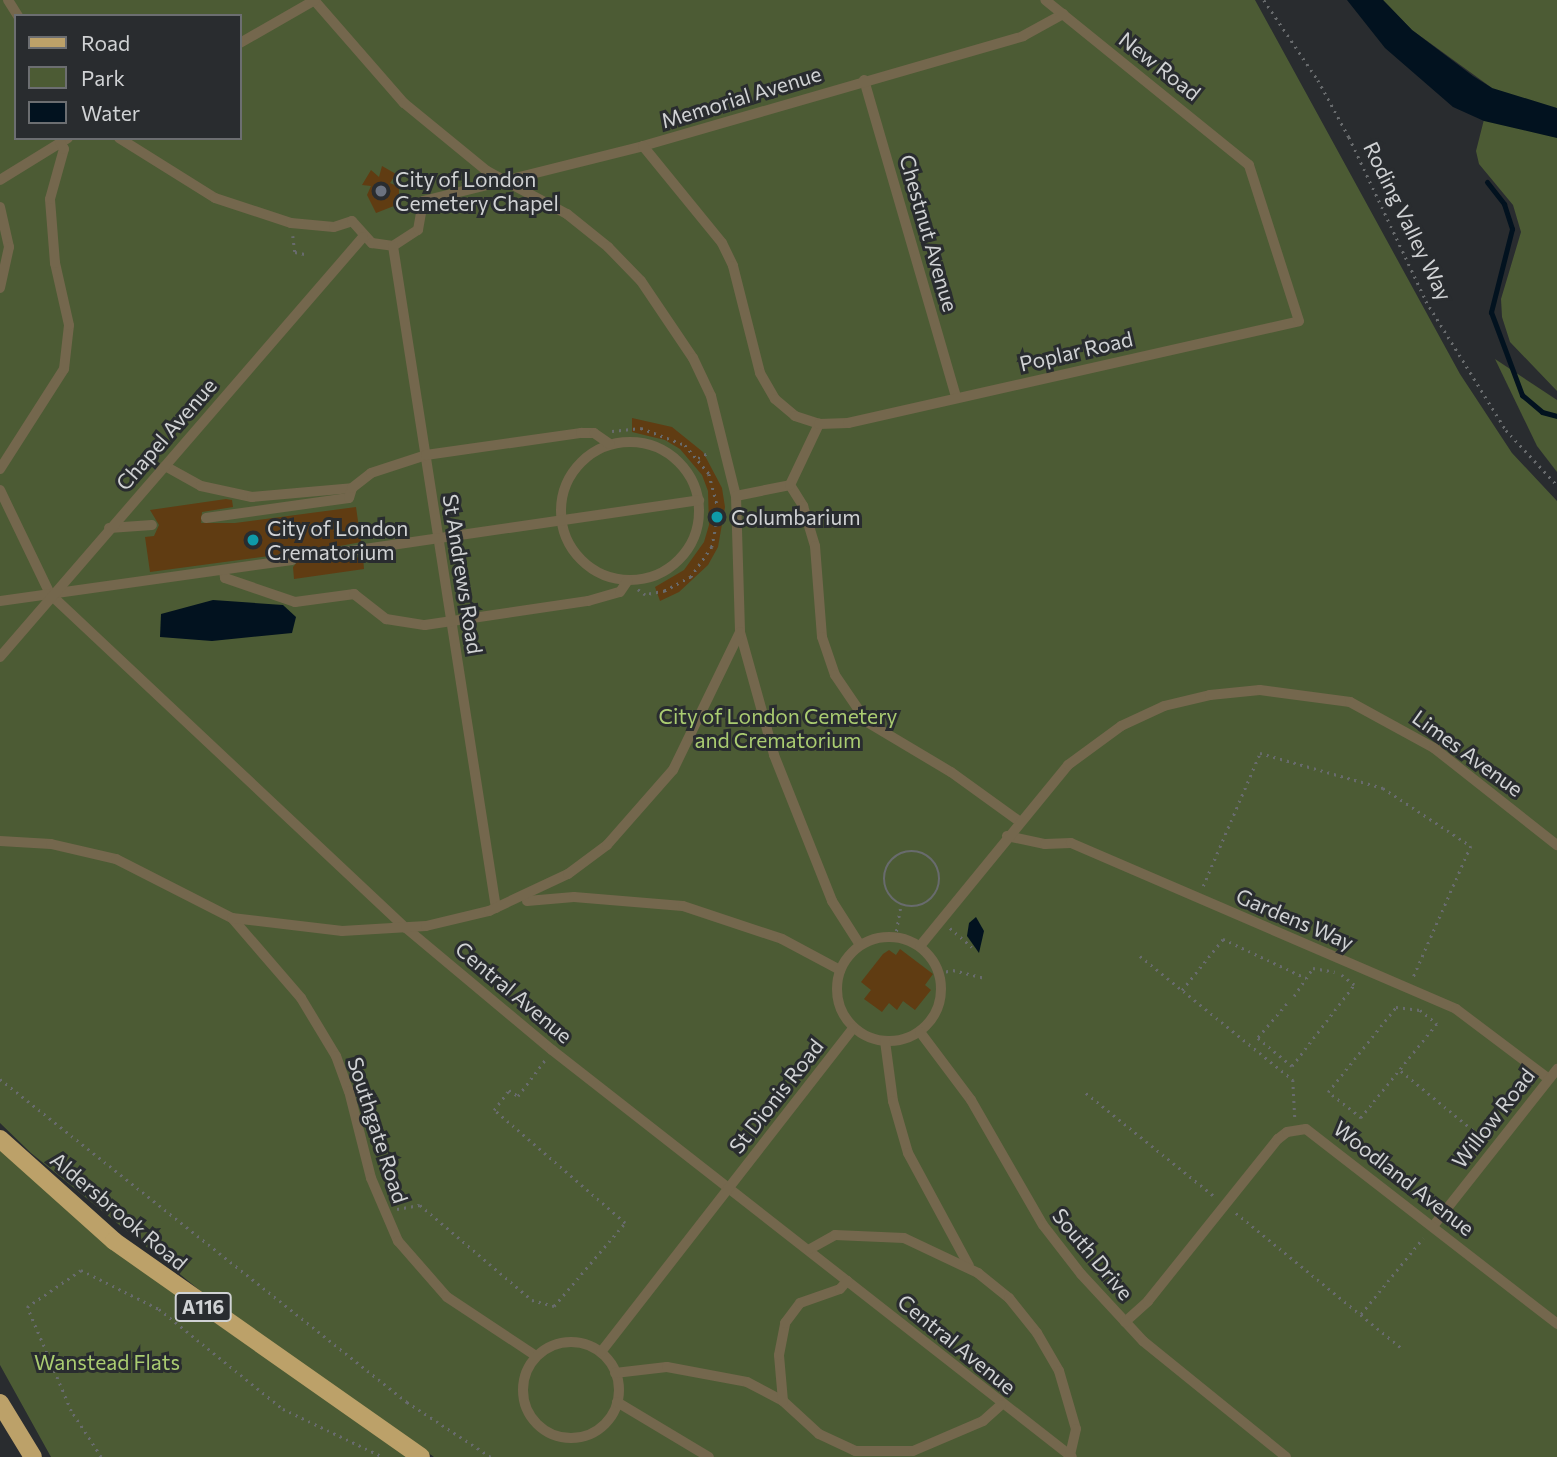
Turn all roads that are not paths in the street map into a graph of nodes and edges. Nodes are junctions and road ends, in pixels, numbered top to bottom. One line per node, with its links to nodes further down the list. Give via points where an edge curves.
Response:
1 (314, 0): 4 (lane); 11 (lane, via 404,103)
2 (1045, 0): 3 (lane, New Road)
3 (1063, 14): 5 (lane, Memorial Avenue, via 1023,36); 9 (lane, New Road)
4 (242, 42)
5 (864, 80): 8 (lane, Memorial Avenue); 16 (lane, Chestnut Avenue)
6 (64, 140): 10 (lane); 21 (lane, via 50,209 55,263 69,325 64,369)
7 (122, 140): 13 (lane, via 215,198 291,222 334,227 352,221)
8 (643, 146): 11 (lane, Memorial Avenue); 17 (lane, via 722,243 733,266 760,373 775,399 795,416)
9 (1249, 165): 16 (lane, Poplar Road, via 1299,321)
10 (0, 180)
11 (508, 182): 14 (lane, Memorial Avenue, via 423,201 418,230); 25 (lane, via 567,214 608,247 649,291 678,331 711,396)
12 (0, 207): 15 (lane, via 9,247)
13 (363, 237): 14 (lane); 20 (lane, Chapel Avenue)
14 (393, 246): 19 (lane, St Andrews Road)
15 (0, 288)
16 (957, 397): 17 (lane, Poplar Road, via 849,423)
17 (819, 424): 22 (lane)
18 (610, 444): 19 (lane, via 594,433 581,433); 26 (lane, via 640,443 667,452 682,465); 28 (lane, via 592,453 567,482)
19 (426, 455): 23 (lane, via 371,473); 31 (lane, St Andrews Road)
20 (165, 466): 23 (lane, via 201,486 252,497); 30 (lane, Chapel Avenue)
21 (0, 469)
22 (790, 485): 25 (lane); 41 (lane, via 803,506 815,546 822,637 835,675 867,722 951,772)
23 (352, 488): 27 (lane, via 349,498)
24 (0, 490): 36 (lane, Central Avenue)
25 (736, 496): 39 (lane)
26 (699, 500): 28 (lane); 35 (lane, via 693,539 682,556 667,569)
27 (206, 518)
28 (562, 521): 31 (lane); 35 (lane, via 578,556 601,573)
29 (152, 525): 30 (lane)
30 (109, 528): 36 (lane, Chapel Avenue)
31 (437, 539): 32 (lane); 38 (lane, St Andrews Road)
32 (344, 552)
33 (292, 560): 34 (lane)
34 (224, 569): 36 (lane); 38 (lane, via 225,578 295,602 354,594 386,619 425,625)
35 (628, 580): 38 (lane, via 620,592 588,601)
36 (50, 594): 37 (lane); 40 (lane, Chapel Avenue); 46 (lane, Central Avenue)
37 (0, 601)
38 (452, 622): 44 (lane, St Andrews Road)
39 (740, 632): 44 (lane, via 673,771 607,845 568,874); 47 (lane, via 790,802 832,901)
40 (0, 657)
41 (1013, 829): 43 (lane, Limes Avenue, via 1068,765 1121,726 1164,706 1260,690 1350,702 1401,727); 48 (lane); 54 (lane, Gardens Way, via 1071,843 1456,1009)
42 (0, 841): 45 (lane, Southgate Road, via 51,844 116,859)
43 (1557, 845)
44 (496, 908): 46 (lane); 49 (lane, via 574,897 683,906 782,939)
45 (232, 918): 46 (lane, via 342,931); 64 (lane, Southgate Road, via 301,998 336,1056 384,1212 398,1241 447,1297)
46 (406, 928): 56 (lane, Central Avenue, via 552,1050)
47 (860, 945): 48 (lane, via 895,938); 49 (lane)
48 (919, 946): 51 (lane, via 939,973 940,1002)
49 (840, 970): 50 (lane, via 838,1001)
50 (853, 1028): 52 (lane); 56 (lane, St Dionis Road)
51 (920, 1032): 52 (lane, via 905,1040); 61 (lane, South Drive, via 971,1101 1042,1225)
52 (885, 1041): 59 (lane, via 893,1101 908,1153)
53 (1557, 1069): 54 (lane, Willow Road)
54 (1549, 1079): 57 (lane, Willow Road)
55 (0, 1139): 73 (main road, Aldersbrook Road / A116, via 114,1241)
56 (730, 1187): 58 (lane, Central Avenue); 63 (lane, St Dionis Road)
57 (1434, 1225): 61 (lane, Woodland Avenue, via 1318,1136 1295,1130 1278,1139 1148,1301); 62 (lane, Woodland Avenue)
58 (810, 1249): 59 (lane, via 835,1235 884,1235 924,1245); 60 (lane, Central Avenue)
59 (969, 1266): 71 (lane, via 1009,1298 1059,1371 1076,1429)
60 (847, 1281): 66 (lane, via 840,1289 800,1303 785,1323 779,1355); 69 (lane, Central Avenue)
61 (1125, 1322): 75 (lane, South Drive)
62 (1557, 1324)
63 (601, 1352): 64 (lane, via 568,1342); 65 (lane)
64 (536, 1356): 67 (lane, via 526,1375 523,1396 536,1423 547,1432 568,1437 589,1434 611,1415)
65 (615, 1373): 66 (lane, via 696,1369 747,1382); 67 (lane)
66 (783, 1401): 70 (lane, via 834,1444 855,1451)
67 (617, 1402): 74 (lane)
68 (0, 1403): 72 (main road)
69 (1001, 1405): 70 (lane, via 983,1421); 71 (lane, Central Avenue)
70 (918, 1454)
71 (1071, 1456)
72 (33, 1457)
73 (421, 1457)
74 (709, 1457)
75 (1286, 1457)

